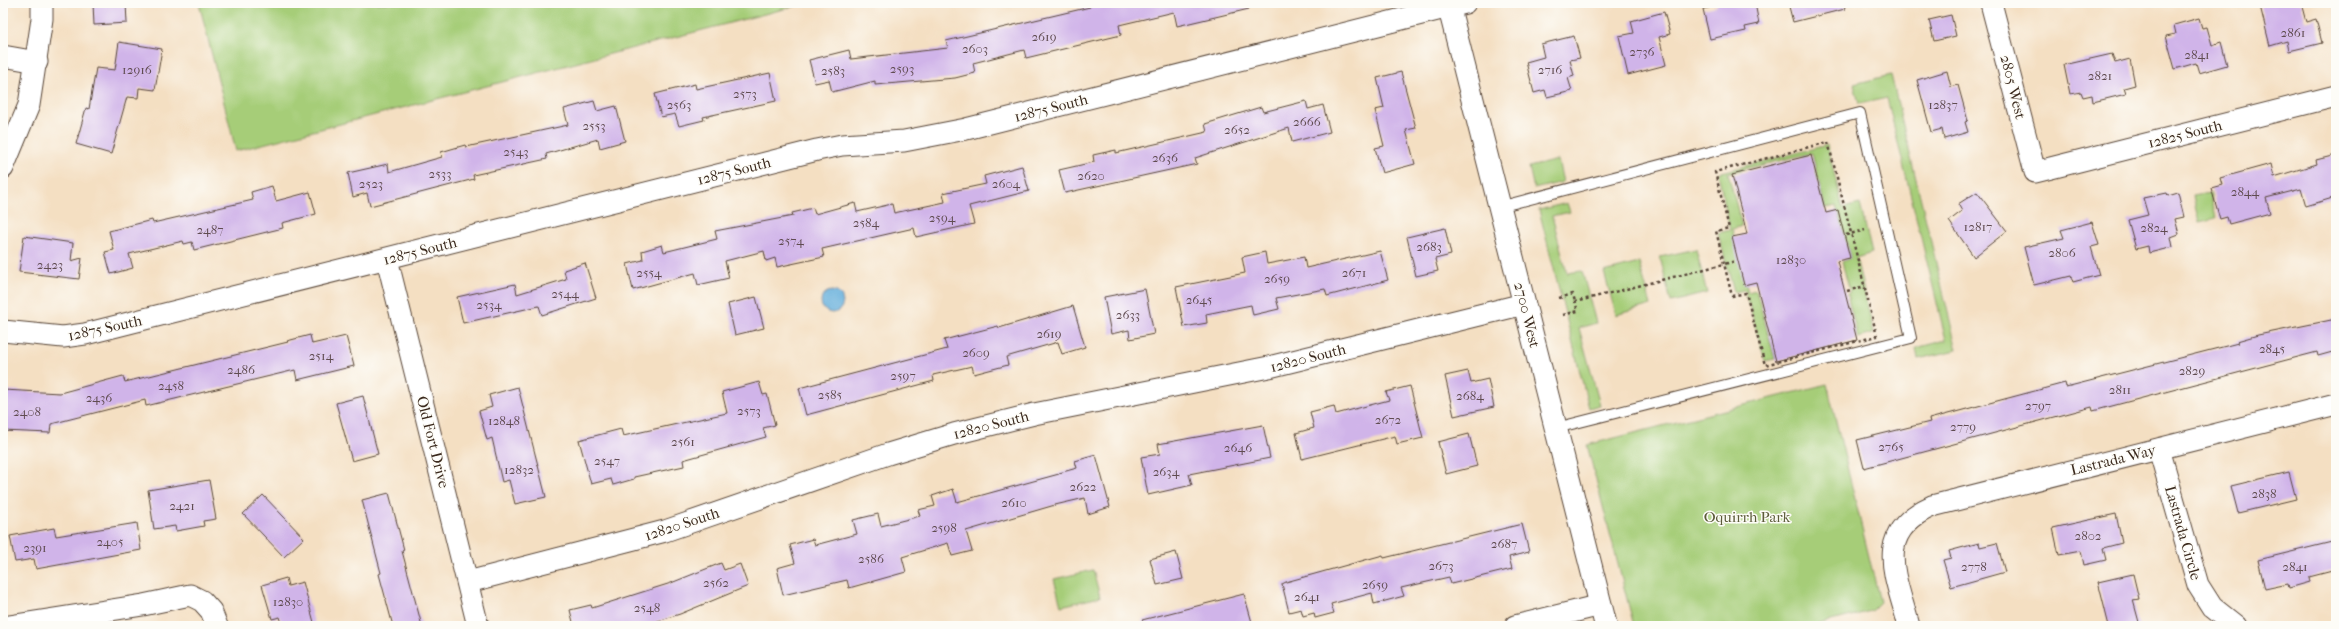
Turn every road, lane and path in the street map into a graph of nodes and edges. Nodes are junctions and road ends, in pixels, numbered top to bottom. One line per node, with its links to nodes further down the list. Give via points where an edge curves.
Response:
1 (42, 3): 5 (street)
2 (1991, 3): 8 (street, 2805 West)
3 (1455, 5): 9 (main road, 2700 West); 13 (street, 12875 South, via 966,129 904,141 829,148)
4 (3, 56): 5 (street)
5 (37, 62): 7 (street, via 29,105)
6 (2336, 96): 8 (street, 12825 South)
7 (3, 168)
8 (2035, 172)
9 (1500, 207): 20 (main road, 2700 West); 24 (lane, via 1860,113 1911,338)
10 (1865, 230): 11 (path)
11 (1851, 233): 12 (path); 15 (path, via 1828,142 1715,172 1730,228 1716,231); 16 (path)
12 (1846, 235)
13 (387, 259): 22 (street, 12875 South, via 84,334 63,337); 26 (street, Old Fort Drive)
14 (1736, 261): 15 (path)
15 (1724, 264): 16 (path, via 1732,296 1746,293 1765,365 1877,336); 19 (path)
16 (1865, 286): 17 (path)
17 (1847, 291)
18 (1559, 298): 19 (path, via 1573,294)
19 (1575, 302): 21 (path, via 1578,311)
20 (1524, 304): 24 (main road, 2700 West); 26 (street, 12820 South, via 1269,367 1034,414 954,434 888,454 665,531)
21 (1563, 315)
22 (3, 331)
23 (2336, 404): 25 (street, Lastrada Way)
24 (1556, 428): 27 (main road, 2700 West)
25 (2159, 449): 28 (street, Lastrada Way, via 1932,506 1912,516 1898,532 1895,542 1894,562); 34 (street, Lastrada Circle, via 2198,585 2212,607)
26 (468, 582): 31 (street, Old Fort Drive)
27 (1601, 605): 32 (street); 33 (main road, 2700 West)
28 (1904, 625)
29 (9, 626): 30 (street, via 190,595 202,601 211,611)
30 (217, 626)
31 (478, 626)
32 (1515, 626)
33 (1606, 626)
34 (2236, 626)

